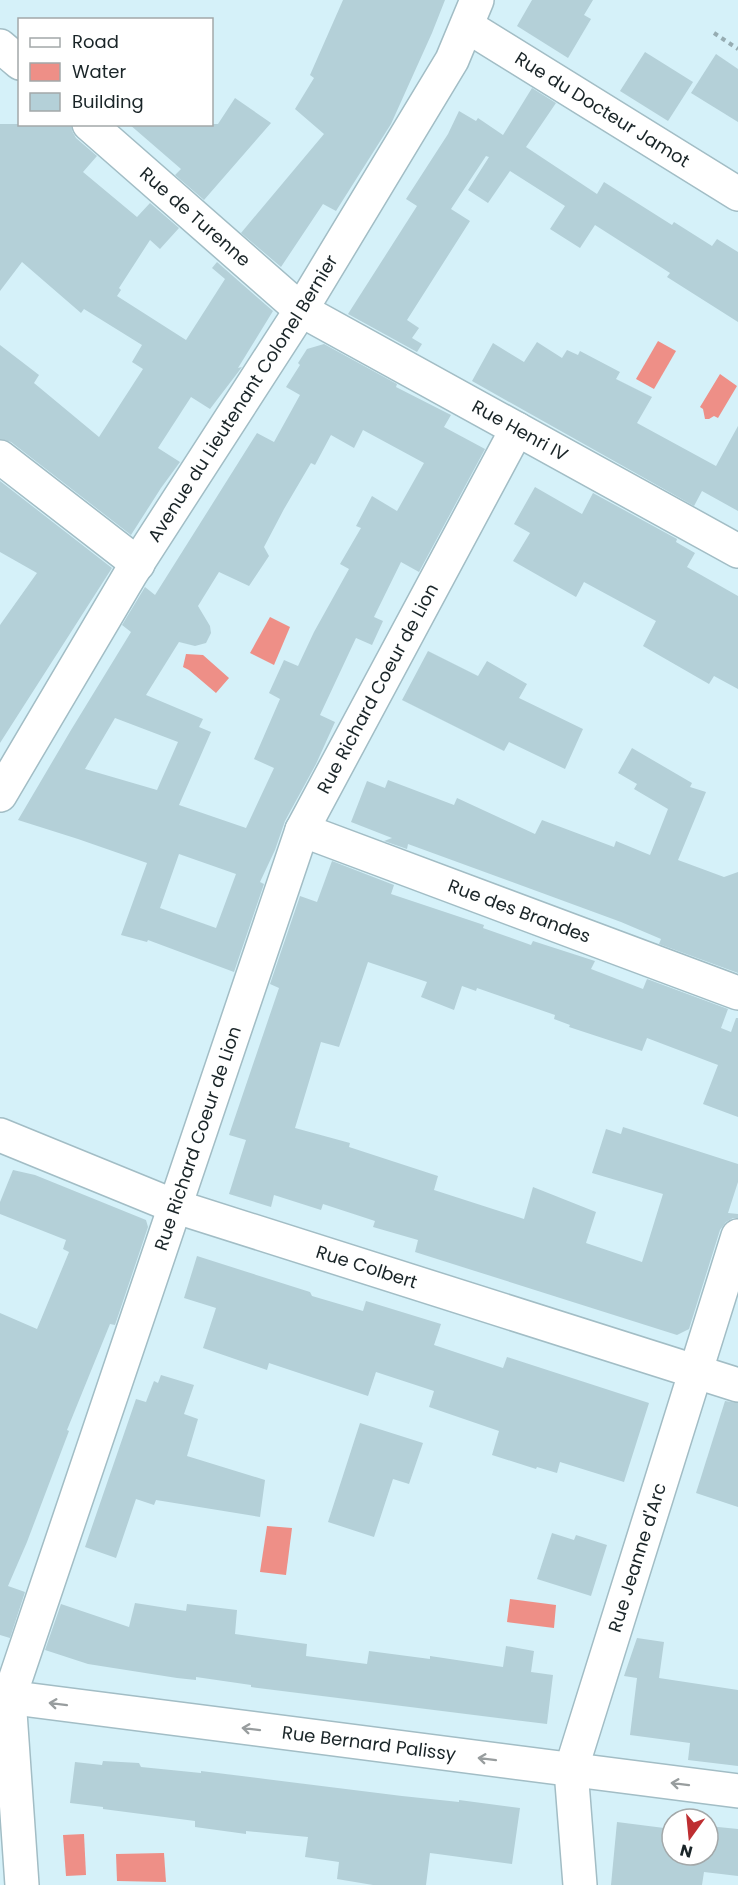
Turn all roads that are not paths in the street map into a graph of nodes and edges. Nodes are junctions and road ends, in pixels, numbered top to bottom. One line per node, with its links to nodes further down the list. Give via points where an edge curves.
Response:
1 (472, 13): 5 (street, Rue du Docteur Jamot); 6 (street, Avenue du Lieutenant Colonel Bernier, via 452,60)
2 (0, 46): 3 (street)
3 (18, 61)
4 (91, 126): 6 (street, Rue de Turenne)
5 (738, 194)
6 (301, 310): 7 (street, Rue Henri IV); 10 (street, Avenue du Lieutenant Colonel Bernier)
7 (517, 429): 9 (street, Rue Henri IV); 12 (street, Rue Richard Coeur de Lion)
8 (0, 458): 10 (street)
9 (738, 551)
10 (138, 564): 11 (street, Avenue du Lieutenant Colonel Bernier)
11 (0, 795)
12 (302, 830): 13 (street, Rue des Brandes); 15 (street, Rue Richard Coeur de Lion)
13 (738, 993)
14 (0, 1135): 15 (street, Rue Colbert)
15 (174, 1206): 17 (street, Rue Colbert); 19 (street, Rue Richard Coeur de Lion)
16 (738, 1236): 17 (street, Rue Jeanne d'Arc)
17 (695, 1371): 18 (street, Rue Colbert); 20 (street, Rue Jeanne d'Arc)
18 (738, 1385)
19 (4, 1697): 20 (street, Rue Bernard Palissy, one-way to 19); 22 (street, Rue Richard Coeur de Lion)
20 (571, 1770): 21 (street, Rue Bernard Palissy, one-way to 20); 23 (street, Rue Jeanne d'Arc)
21 (738, 1791)
22 (22, 1885)
23 (580, 1885)

